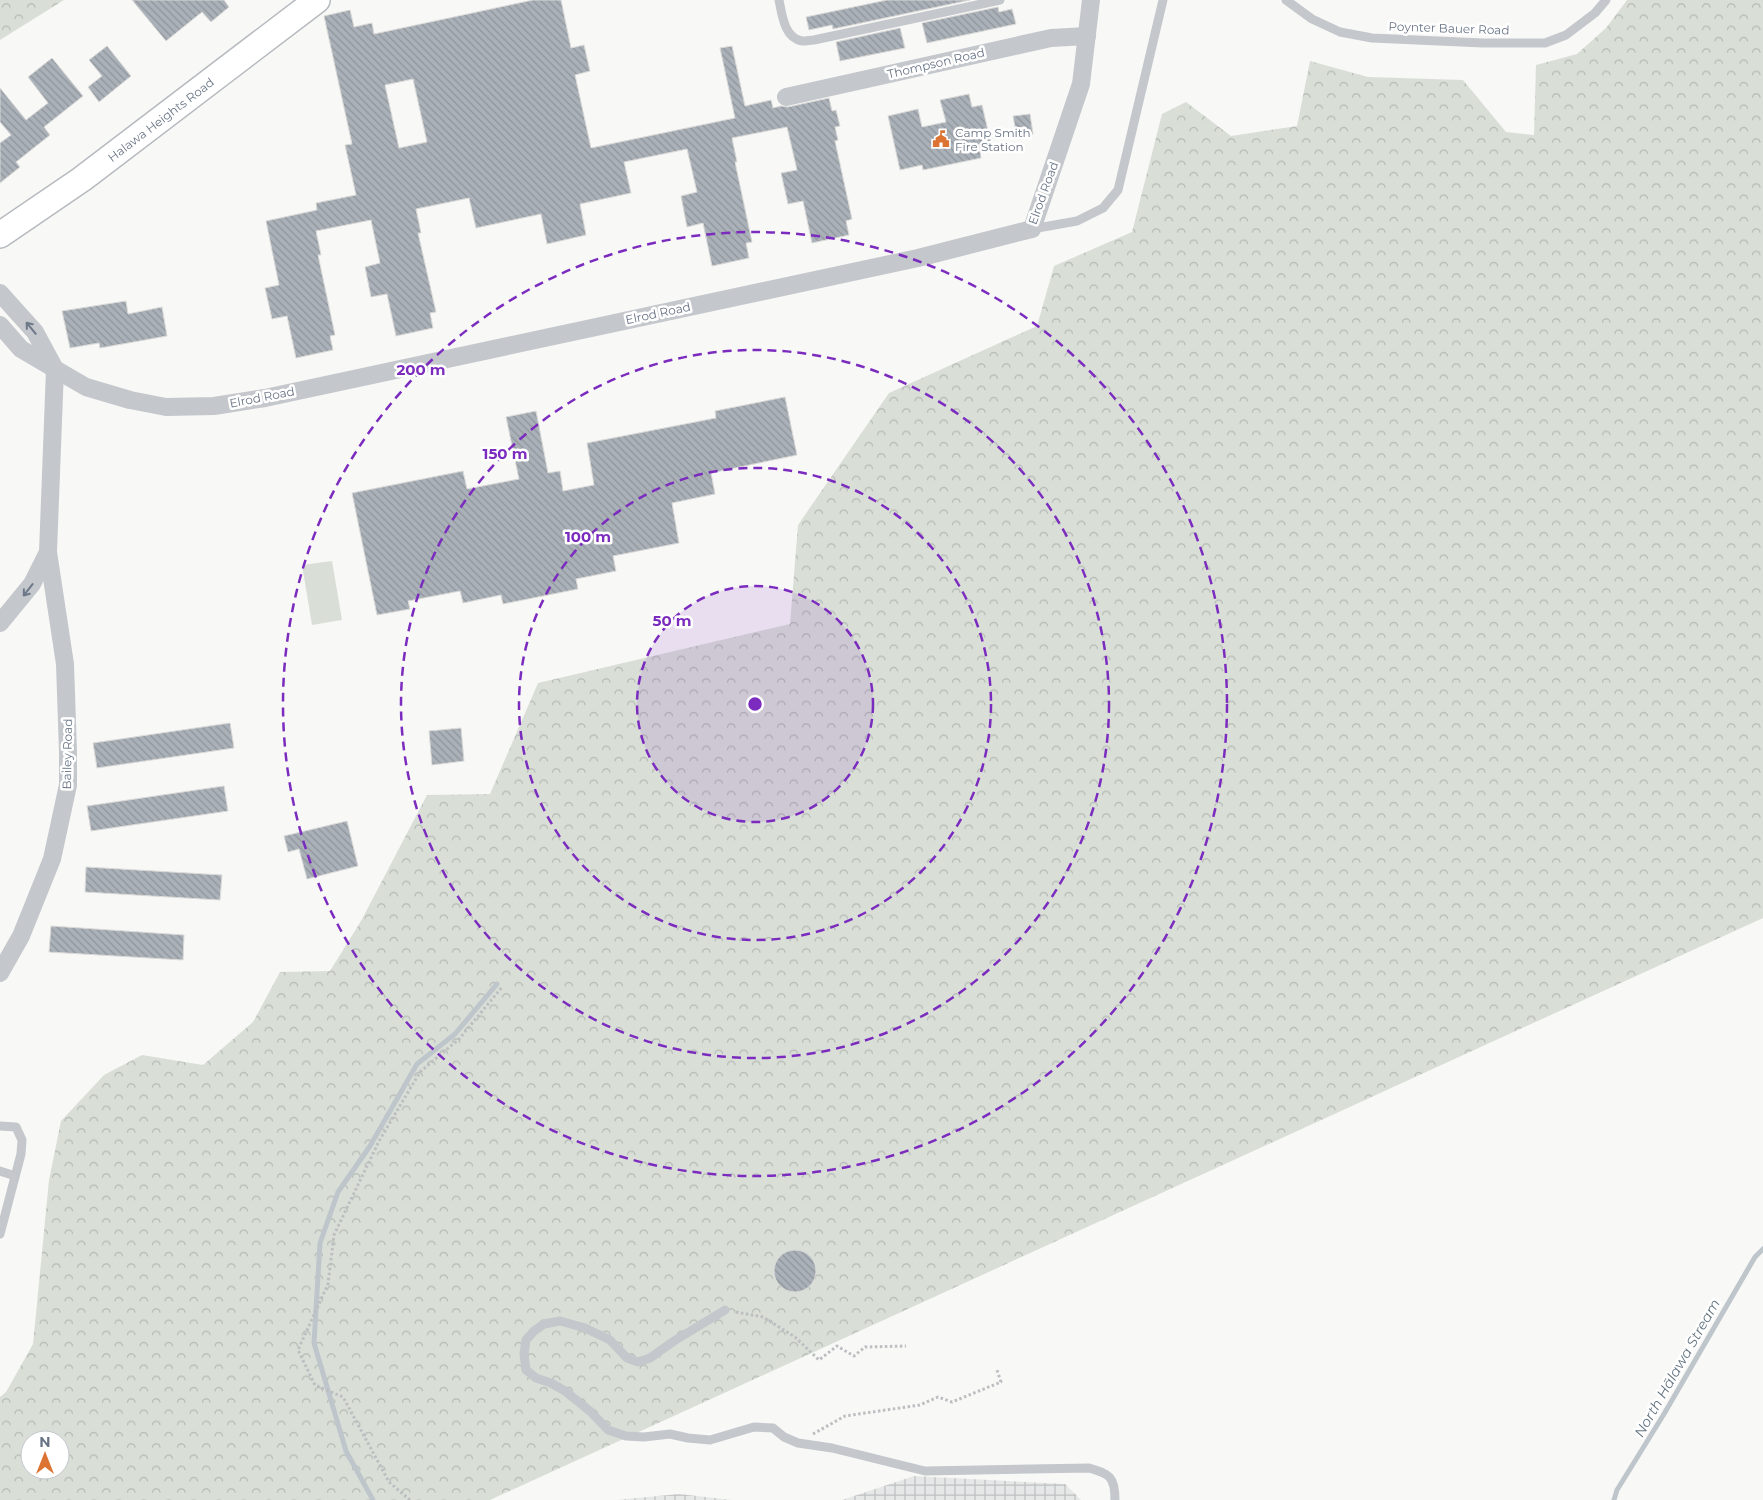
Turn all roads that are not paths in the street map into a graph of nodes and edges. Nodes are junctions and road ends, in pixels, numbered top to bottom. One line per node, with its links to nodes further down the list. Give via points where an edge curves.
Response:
1 (317, 0): 11 (street, Halawa Heights Road, via 82,179)
2 (779, 0): 3 (lane, via 789,33 800,41)
3 (1000, 0)
4 (1091, 0): 8 (street, Elrod Road)
5 (1163, 0): 10 (lane, via 1118,190 1103,208 1077,221)
6 (1286, 0): 7 (lane, Poynter Bauer Road, via 1312,19 1340,32 1372,38 1483,43 1546,43 1566,35 1595,13)
7 (1606, 0)
8 (1087, 36): 9 (street, Thompson Road, via 1051,38); 10 (street, Elrod Road, via 1081,84)
9 (786, 97)
10 (1032, 229): 14 (street, Elrod Road, via 918,258 265,398 214,406 166,407 130,400 86,387)
11 (0, 235)
12 (0, 293): 14 (street, one-way to 12, via 35,332)
13 (0, 324): 14 (street, via 21,349)
14 (55, 369): 15 (street, Bailey Road)
15 (48, 552): 16 (street, Bailey Road, one-way to 16, via 32,584); 17 (street, Bailey Road, via 64,664 68,786 52,859 21,936)
16 (0, 623)
17 (0, 973)
18 (0, 1126): 20 (lane, via 16,1127 22,1140)
19 (0, 1171): 20 (lane)
20 (15, 1176): 21 (lane)
21 (0, 1234)
22 (725, 1310): 23 (lane, via 650,1358 638,1362 627,1358 610,1340 584,1328 560,1320 544,1324 526,1340 526,1370 566,1391 608,1430 626,1436 670,1434 710,1440 754,1427 773,1428 798,1443 925,1471 1089,1468 1107,1474 1115,1485)
23 (1114, 1500)

